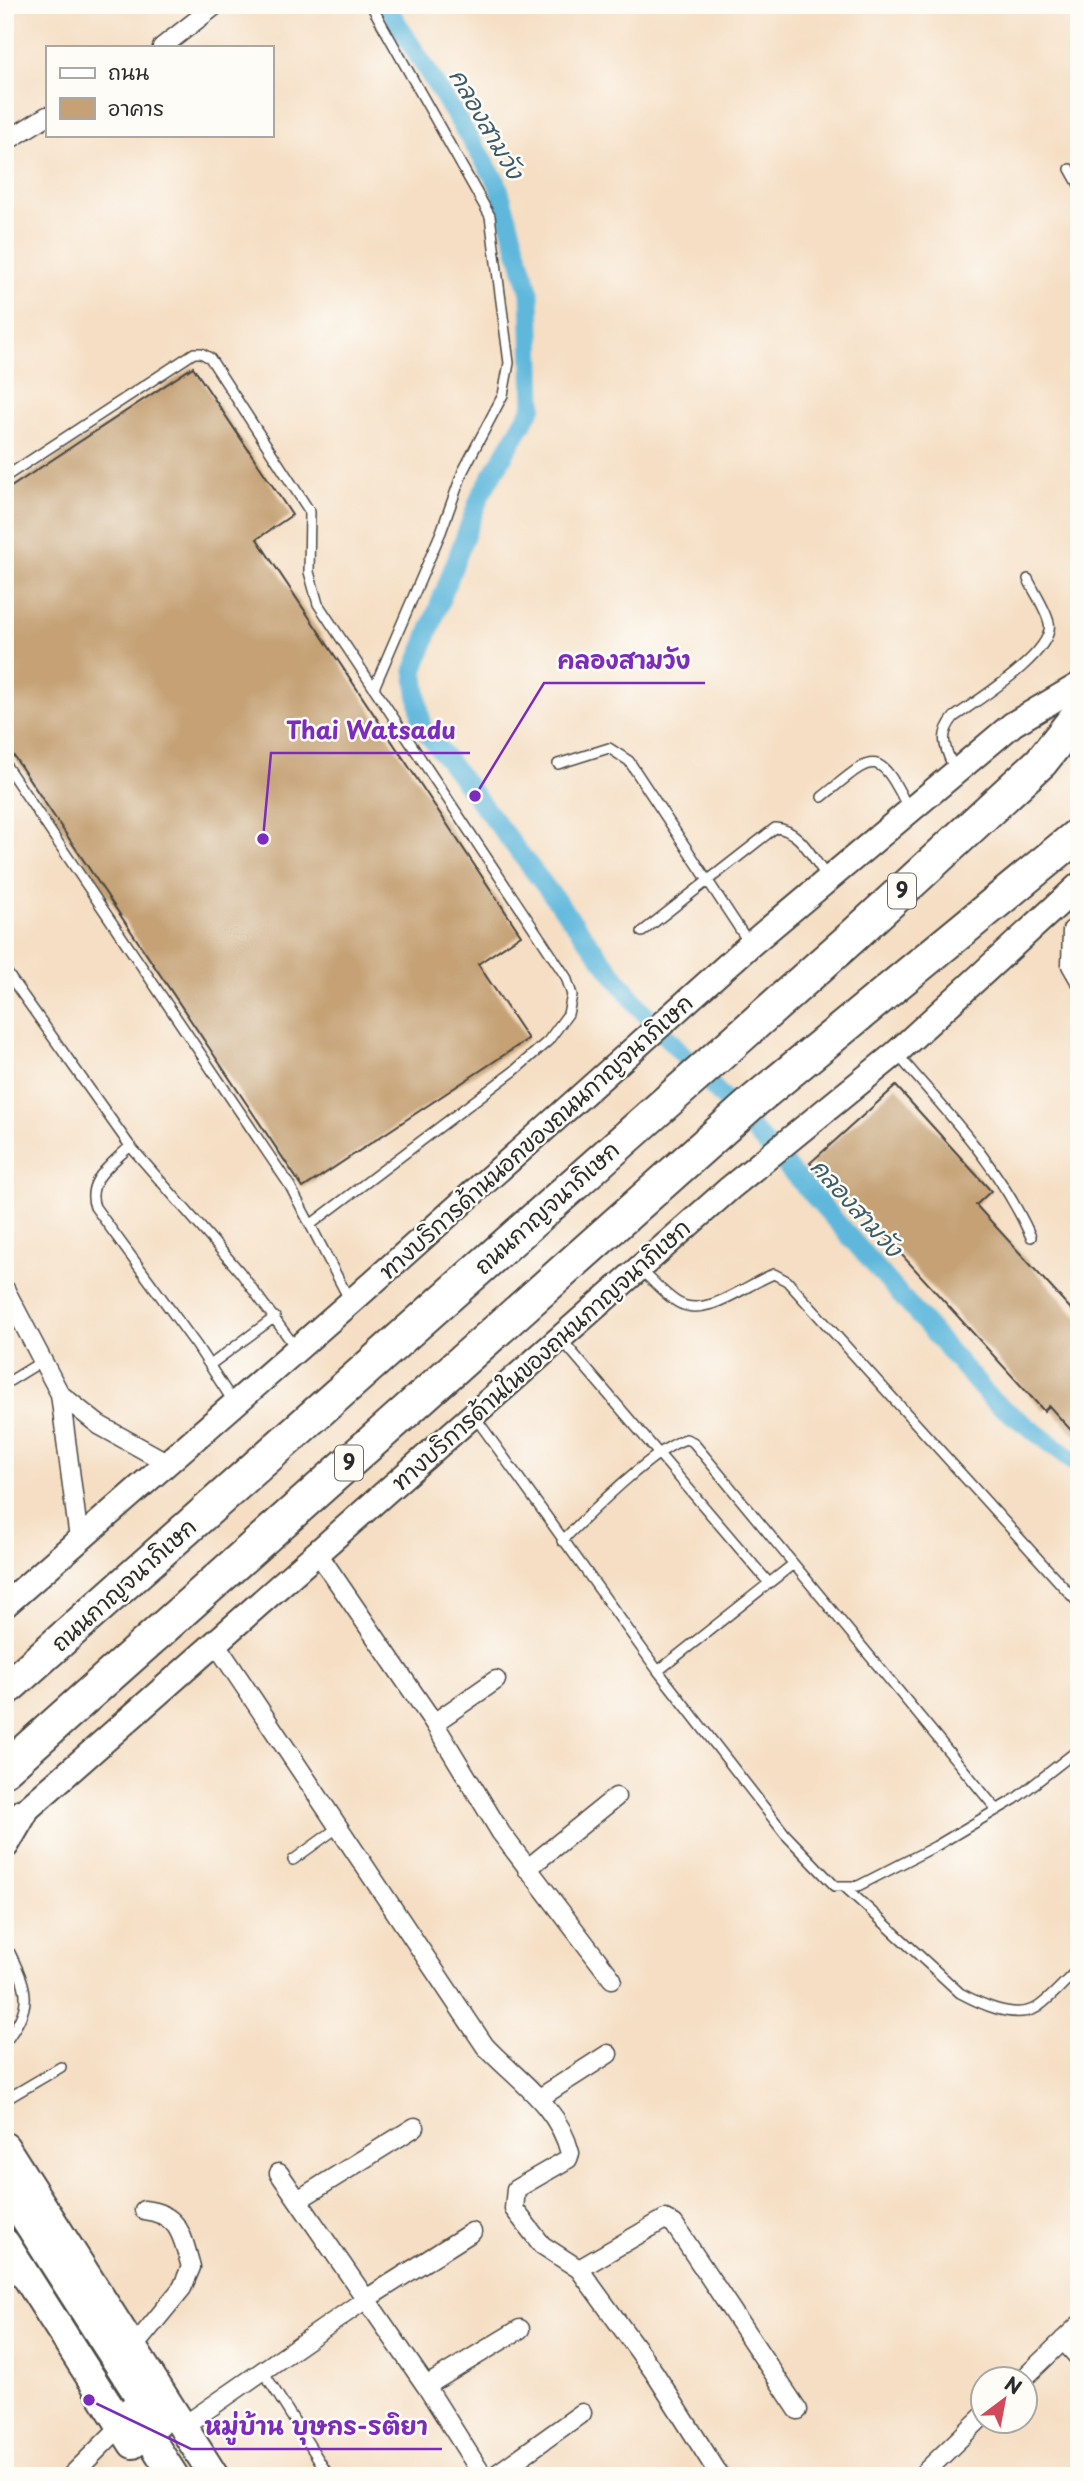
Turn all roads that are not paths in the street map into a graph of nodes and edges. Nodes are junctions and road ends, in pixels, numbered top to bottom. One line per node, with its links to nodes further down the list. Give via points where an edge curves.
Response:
1 (216, 5): 3 (street)
2 (371, 5): 11 (lane, via 490,216 509,363 503,395 463,471)
3 (163, 46)
4 (46, 117): 5 (street)
5 (5, 142)
6 (1070, 169): 7 (lane)
7 (1079, 185)
8 (5, 477): 11 (lane, via 201,352 210,358 301,494 310,512 309,572 318,604)
9 (1028, 579): 15 (lane, via 1050,624 1049,635 1032,658 946,727 944,747)
10 (1079, 685): 15 (main road, ทางบริการด้านนอกของถนนกาญจนาภิเษก, via 1013,724)
11 (374, 688): 30 (lane, via 566,977 572,995 568,1014 548,1041 514,1071)
12 (1079, 714): 56 (highway, ถนนกาญจนาภิเษก / 9, via 1031,771 659,1109)
13 (5, 764): 30 (lane, via 290,1186)
14 (558, 764): 20 (lane, via 609,748 618,751)
15 (954, 771): 17 (main road, ทางบริการด้านนอกของถนนกาญจนาภิเษก)
16 (822, 797): 17 (lane, via 864,764 874,763 890,771)
17 (909, 810): 19 (main road, ทางบริการด้านนอกของถนนกาญจนาภิเษก)
18 (1079, 834): 59 (highway, 9, via 754,1101)
19 (828, 878): 20 (lane, via 796,836 775,828); 25 (main road, ทางบริการด้านนอกของถนนกาญจนาภิเษก)
20 (708, 879): 23 (lane); 25 (lane)
21 (1079, 886): 22 (main road, ทางบริการด้านในของถนนกาญจนาภิเษก)
22 (1055, 907): 24 (street); 28 (main road, ทางบริการด้านในของถนนกาญจนาภิเษก)
23 (642, 932)
24 (1075, 933): 27 (street, via 1071,965)
25 (750, 945): 34 (main road, ทางบริการด้านนอกของถนนกาญจนาภิเษก)
26 (5, 970): 29 (lane)
27 (1079, 979)
28 (896, 1053): 31 (lane, via 990,1163); 32 (main road, ทางบริการด้านในของถนนกาญจนาภิเษก)
29 (130, 1146): 35 (lane); 39 (lane, via 93,1184 90,1195)
30 (310, 1225): 34 (lane)
31 (1031, 1237)
32 (638, 1268): 36 (main road, ทางบริการด้านในของถนนกาญจนาภิเษก); 51 (lane, via 678,1303 691,1307 707,1306 774,1274 787,1281)
33 (5, 1289): 38 (street)
34 (351, 1303): 37 (main road, ทางบริการด้านนอกของถนนกาญจนาภิเษก)
35 (275, 1317): 37 (lane); 39 (lane)
36 (561, 1338): 43 (main road, ทางบริการด้านในของถนนกาญจนาภิเษก); 44 (lane)
37 (296, 1348): 42 (main road, ทางบริการด้านนอกของถนนกาญจนาภิเษก)
38 (44, 1360): 40 (lane); 41 (street)
39 (210, 1365): 42 (lane)
40 (5, 1384)
41 (60, 1394): 45 (street, via 99,1425); 46 (street)
42 (235, 1405): 45 (main road, ทางบริการด้านนอกของถนนกาญจนาภิเษก)
43 (474, 1415): 47 (lane); 48 (main road, ทางบริการด้านในของถนนกาญจนาภิเษก)
44 (660, 1454): 47 (lane, via 600,1502); 49 (lane, via 677,1442 693,1442); 50 (lane)
45 (166, 1462): 46 (main road, ทางบริการด้านนอกของถนนกาญจนาภิเษก)
46 (79, 1539): 52 (main road, ทางบริการด้านนอกของถนนกาญจนาภิเษก)
47 (562, 1541): 54 (lane)
48 (317, 1552): 53 (main road, ทางบริการด้านในของถนนกาญจนาภิเษก); 57 (street)
49 (792, 1565): 50 (lane); 61 (lane)
50 (769, 1583): 54 (lane)
51 (1079, 1604)
52 (5, 1605)
53 (214, 1641): 62 (main road, ทางบริการด้านในของถนนกาญจนาภิเษก); 63 (street)
54 (658, 1671): 67 (lane, via 785,1834 835,1885)
55 (496, 1680): 57 (street)
56 (5, 1690)
57 (434, 1723): 66 (street)
58 (1079, 1749): 61 (lane)
59 (5, 1769)
60 (616, 1797): 66 (street)
61 (997, 1810): 67 (lane, via 873,1880)
62 (14, 1821): 64 (main road)
63 (340, 1826): 65 (lane); 74 (street, via 485,2046)
64 (5, 1844)
65 (293, 1860)
66 (527, 1869): 70 (street)
67 (846, 1888): 69 (lane, via 960,1993 982,2004 1007,2011 1033,2010)
68 (10, 1953): 71 (lane, via 26,1994 20,2022)
69 (1079, 1968)
70 (612, 1979)
71 (5, 2043)
72 (608, 2054): 74 (street)
73 (61, 2067): 75 (lane)
74 (541, 2097): 85 (street, via 569,2156 516,2189 512,2204 542,2245)
75 (5, 2100)
76 (415, 2127): 80 (street)
77 (5, 2147): 90 (main road)
78 (279, 2173): 80 (street)
79 (5, 2186): 95 (main road)
80 (298, 2200): 86 (street)
81 (144, 2210): 90 (street, via 161,2212 174,2221 191,2267 181,2287)
82 (5, 2213): 95 (main road)
83 (472, 2232): 86 (street)
84 (5, 2243): 95 (main road)
85 (579, 2269): 96 (street, via 665,2219 674,2224); 108 (street, via 654,2372)
86 (366, 2299): 93 (street); 94 (street)
87 (1079, 2325): 89 (street)
88 (520, 2329): 94 (street)
89 (1063, 2340): 91 (street); 92 (street)
90 (132, 2349): 98 (main road)
91 (1079, 2358)
92 (1036, 2366)
93 (263, 2371): 98 (street); 105 (lane)
94 (426, 2386): 106 (street)
95 (128, 2406): 100 (street); 101 (main road); 102 (main road); 103 (main road)
96 (798, 2410)
97 (582, 2413): 107 (street)
98 (182, 2427): 104 (main road)
99 (968, 2431): 109 (street)
100 (71, 2476)
101 (154, 2476)
102 (174, 2476)
103 (191, 2476)
104 (214, 2476)
105 (329, 2476)
106 (482, 2476)
107 (494, 2476)
108 (720, 2476)
109 (921, 2476)

